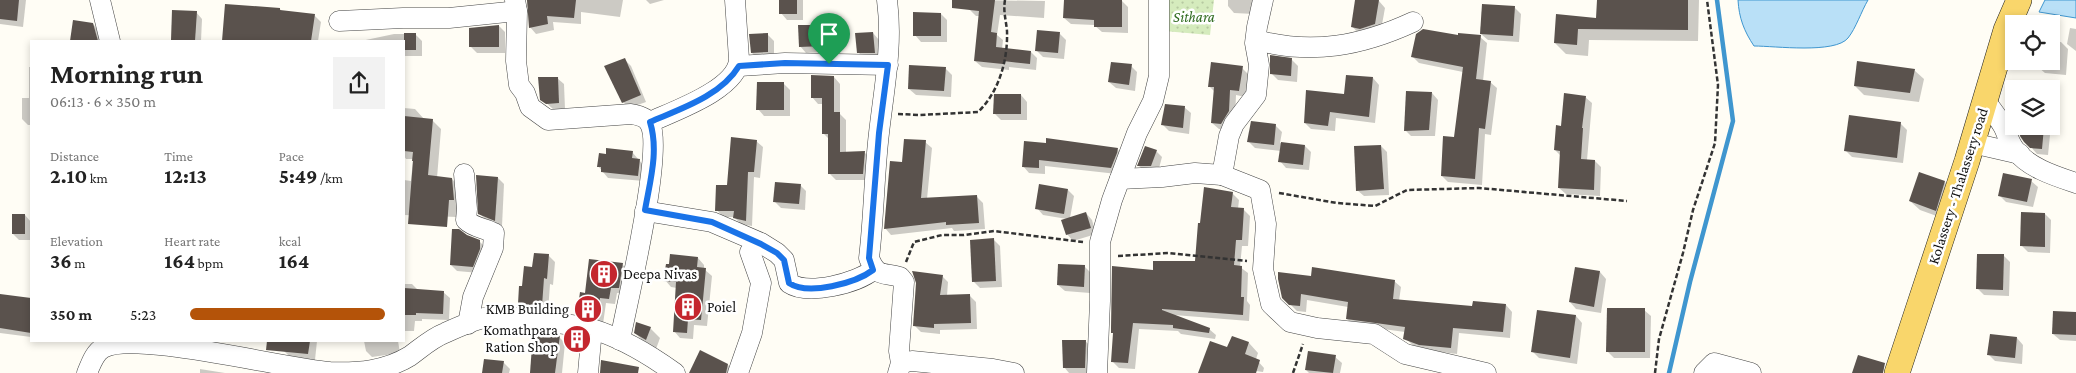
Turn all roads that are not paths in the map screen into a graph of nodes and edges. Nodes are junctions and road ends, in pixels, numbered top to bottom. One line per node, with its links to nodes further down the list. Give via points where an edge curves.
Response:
1 (100, 0): 10 (street)
2 (735, 0): 13 (street)
3 (888, 0): 12 (street)
4 (1159, 0): 20 (street, via 1160,46 1154,101 1137,133)
5 (1263, 0): 11 (street)
6 (2019, 0): 14 (main road, Kolassery - Thalassery road, via 2006,30)
7 (516, 6): 8 (street, via 449,18); 15 (street, via 519,86 530,107 548,120 630,114)
8 (339, 21)
9 (1413, 22): 11 (street, via 1371,40 1334,47 1273,45)
10 (110, 40)
11 (1256, 40): 19 (street, via 1256,95 1228,136)
12 (888, 65): 13 (street, via 785,63); 24 (street, via 869,258)
13 (739, 66): 15 (street, via 725,83 691,104)
14 (1985, 100): 16 (main road, Kolassery - Thalassery road); 17 (street)
15 (650, 122): 22 (street, via 654,156)
16 (1972, 144): 17 (street); 41 (main road, Kolassery - Thalassery road)
17 (2020, 154): 21 (street, via 2051,174)
18 (464, 174): 25 (street, via 466,220 494,233 493,248 473,297)
19 (1222, 176): 20 (street, via 1195,173); 38 (street, via 1260,190 1266,224 1263,263 1271,304 1290,322 1374,334 1406,354)
20 (1120, 179): 37 (street, via 1100,249)
21 (2076, 183)
22 (645, 210): 24 (street, via 712,222 761,244 784,260 789,283 797,288 825,286 866,275); 27 (street)
23 (750, 252): 35 (street, via 761,283 752,333)
24 (873, 270): 30 (street, via 900,277 904,282)
25 (468, 324): 26 (street, via 484,318 520,318); 31 (street, via 443,333 408,357 377,371)
26 (592, 329): 27 (street); 33 (street)
27 (620, 340): 34 (street)
28 (115, 343): 29 (street); 32 (street, via 96,353)
29 (219, 347): 31 (street, via 255,361 330,372)
30 (900, 368): 36 (street, via 912,361)
31 (364, 372)
32 (87, 373)
33 (588, 373)
34 (675, 373)
35 (738, 373)
36 (1014, 373)
37 (1097, 373)
38 (1486, 373)
39 (1704, 373): 40 (street, via 1714,363)
40 (1752, 373)
41 (1897, 373)

